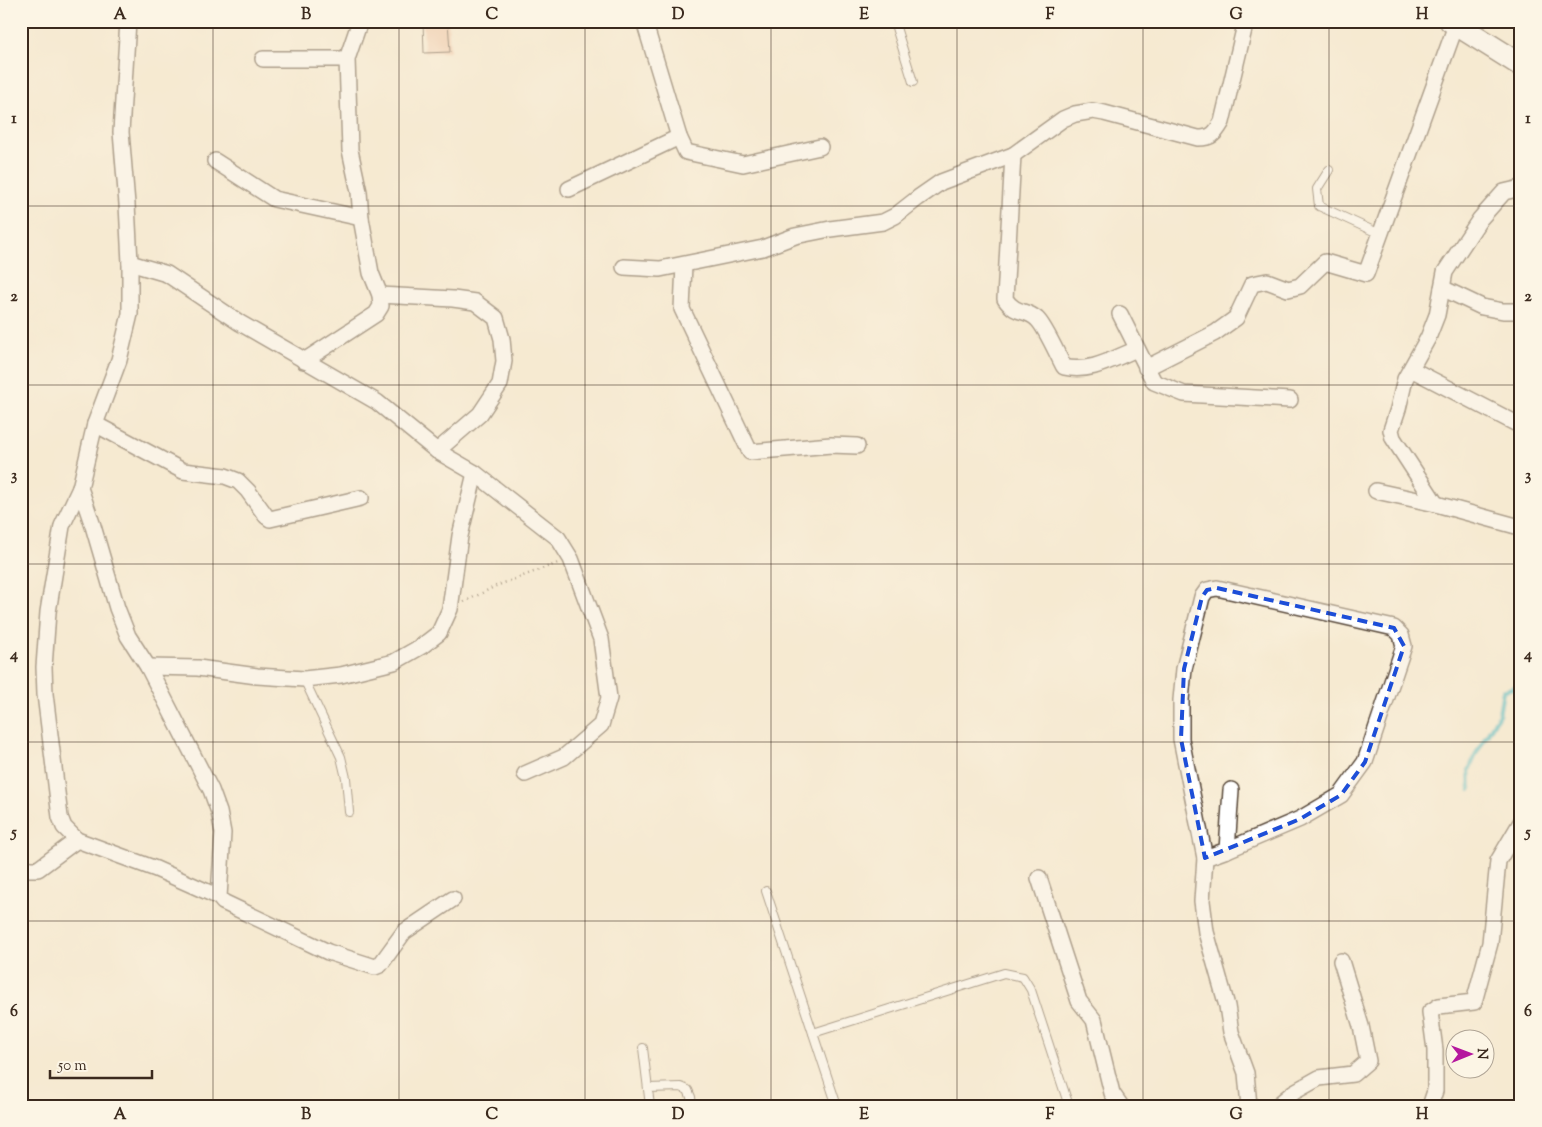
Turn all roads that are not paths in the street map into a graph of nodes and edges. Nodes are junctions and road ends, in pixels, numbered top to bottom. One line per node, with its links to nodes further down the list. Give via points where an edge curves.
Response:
1 (128, 21): 20 (street, via 120,132)
2 (360, 21): 8 (street)
3 (644, 21): 11 (street)
4 (894, 21): 10 (lane)
5 (1246, 21): 13 (street, via 1222,122 1208,138 1093,111 1063,119)
6 (1454, 23): 9 (main road); 19 (street)
7 (263, 59): 8 (street)
8 (347, 59): 18 (street, via 350,150)
9 (1521, 65)
10 (913, 82)
11 (680, 137): 12 (street, via 686,152 744,164); 17 (street)
12 (820, 147)
13 (1013, 155): 21 (street, via 941,182 883,222 821,230 763,248); 27 (street, via 1005,300 1017,311 1029,313 1039,320 1064,367 1088,368)
14 (216, 161): 18 (street, via 274,199)
15 (1329, 170): 19 (lane, via 1317,189 1319,206)
16 (1521, 188): 23 (street, via 1504,192 1480,219 1445,272)
17 (569, 190)
18 (361, 218): 24 (street, via 371,273)
19 (1380, 234): 29 (street, via 1366,274 1325,262 1300,286 1288,289 1267,281 1252,284 1236,318 1215,333)
20 (130, 263): 28 (street, via 167,274); 32 (street, via 130,314 119,360)
21 (684, 265): 22 (street, via 660,269); 34 (street, via 682,309 750,452)
22 (624, 267)
23 (1442, 288): 25 (street, via 1482,308); 30 (street, via 1428,338)
24 (380, 295): 28 (street, via 381,306 376,314); 35 (street, via 476,302 496,318 504,361 500,384 480,414)
25 (1521, 311)
26 (1120, 314): 27 (street)
27 (1137, 349): 29 (street)
28 (304, 361): 35 (street, via 377,402)
29 (1146, 368): 31 (street, via 1154,382 1184,394)
30 (1411, 368): 33 (street); 40 (street, via 1391,430)
31 (1290, 400)
32 (95, 424): 37 (street); 39 (street, via 183,471 225,476 238,481 270,519)
33 (1521, 426)
34 (857, 446)
35 (437, 451): 36 (street)
36 (475, 473): 43 (street, via 460,536 450,609 438,634 394,662 340,675); 44 (street, via 558,538 571,559 601,639 609,698 600,725 564,757)
37 (80, 488): 42 (street, via 125,629); 48 (street, via 62,526 48,612 44,667 60,817 64,827)
38 (1376, 491): 40 (street)
39 (361, 498)
40 (1436, 504): 41 (street)
41 (1516, 526)
42 (148, 667): 43 (street, via 198,668); 55 (street, via 219,812 223,833)
43 (304, 679): 46 (lane, via 341,757)
44 (526, 774)
45 (1231, 790): 50 (street)
46 (349, 812)
47 (1521, 822): 49 (street)
48 (77, 840): 52 (street, via 38,869); 55 (street, via 156,869)
49 (1515, 841): 68 (street, via 1498,861 1490,943 1474,1002 1439,1006 1430,1012 1435,1050 1435,1091)
50 (1227, 850): 51 (street); 51 (street, via 1300,819 1341,795 1365,762 1404,646 1401,635 1394,628 1217,588 1207,590 1202,597 1184,669 1181,700 1181,739)
51 (1205, 858): 66 (street, via 1202,901 1206,932 1231,1032 1246,1073)
52 (21, 865)
53 (1039, 878): 65 (street, via 1079,1001 1094,1020 1112,1092)
54 (766, 890): 58 (lane)
55 (219, 897): 56 (street, via 223,902 328,952 375,966 380,965 404,932)
56 (453, 899)
57 (1341, 961): 67 (street, via 1368,1061 1353,1074 1319,1078)
58 (813, 1033): 63 (lane); 64 (lane, via 1004,973 1023,977 1031,990)
59 (642, 1048): 60 (lane)
60 (648, 1088): 61 (lane); 62 (lane, via 681,1087 688,1090)
61 (650, 1106)
62 (692, 1106)
63 (837, 1106)
64 (1069, 1106)
65 (1121, 1106)
66 (1250, 1106)
67 (1277, 1106)
68 (1430, 1106)

